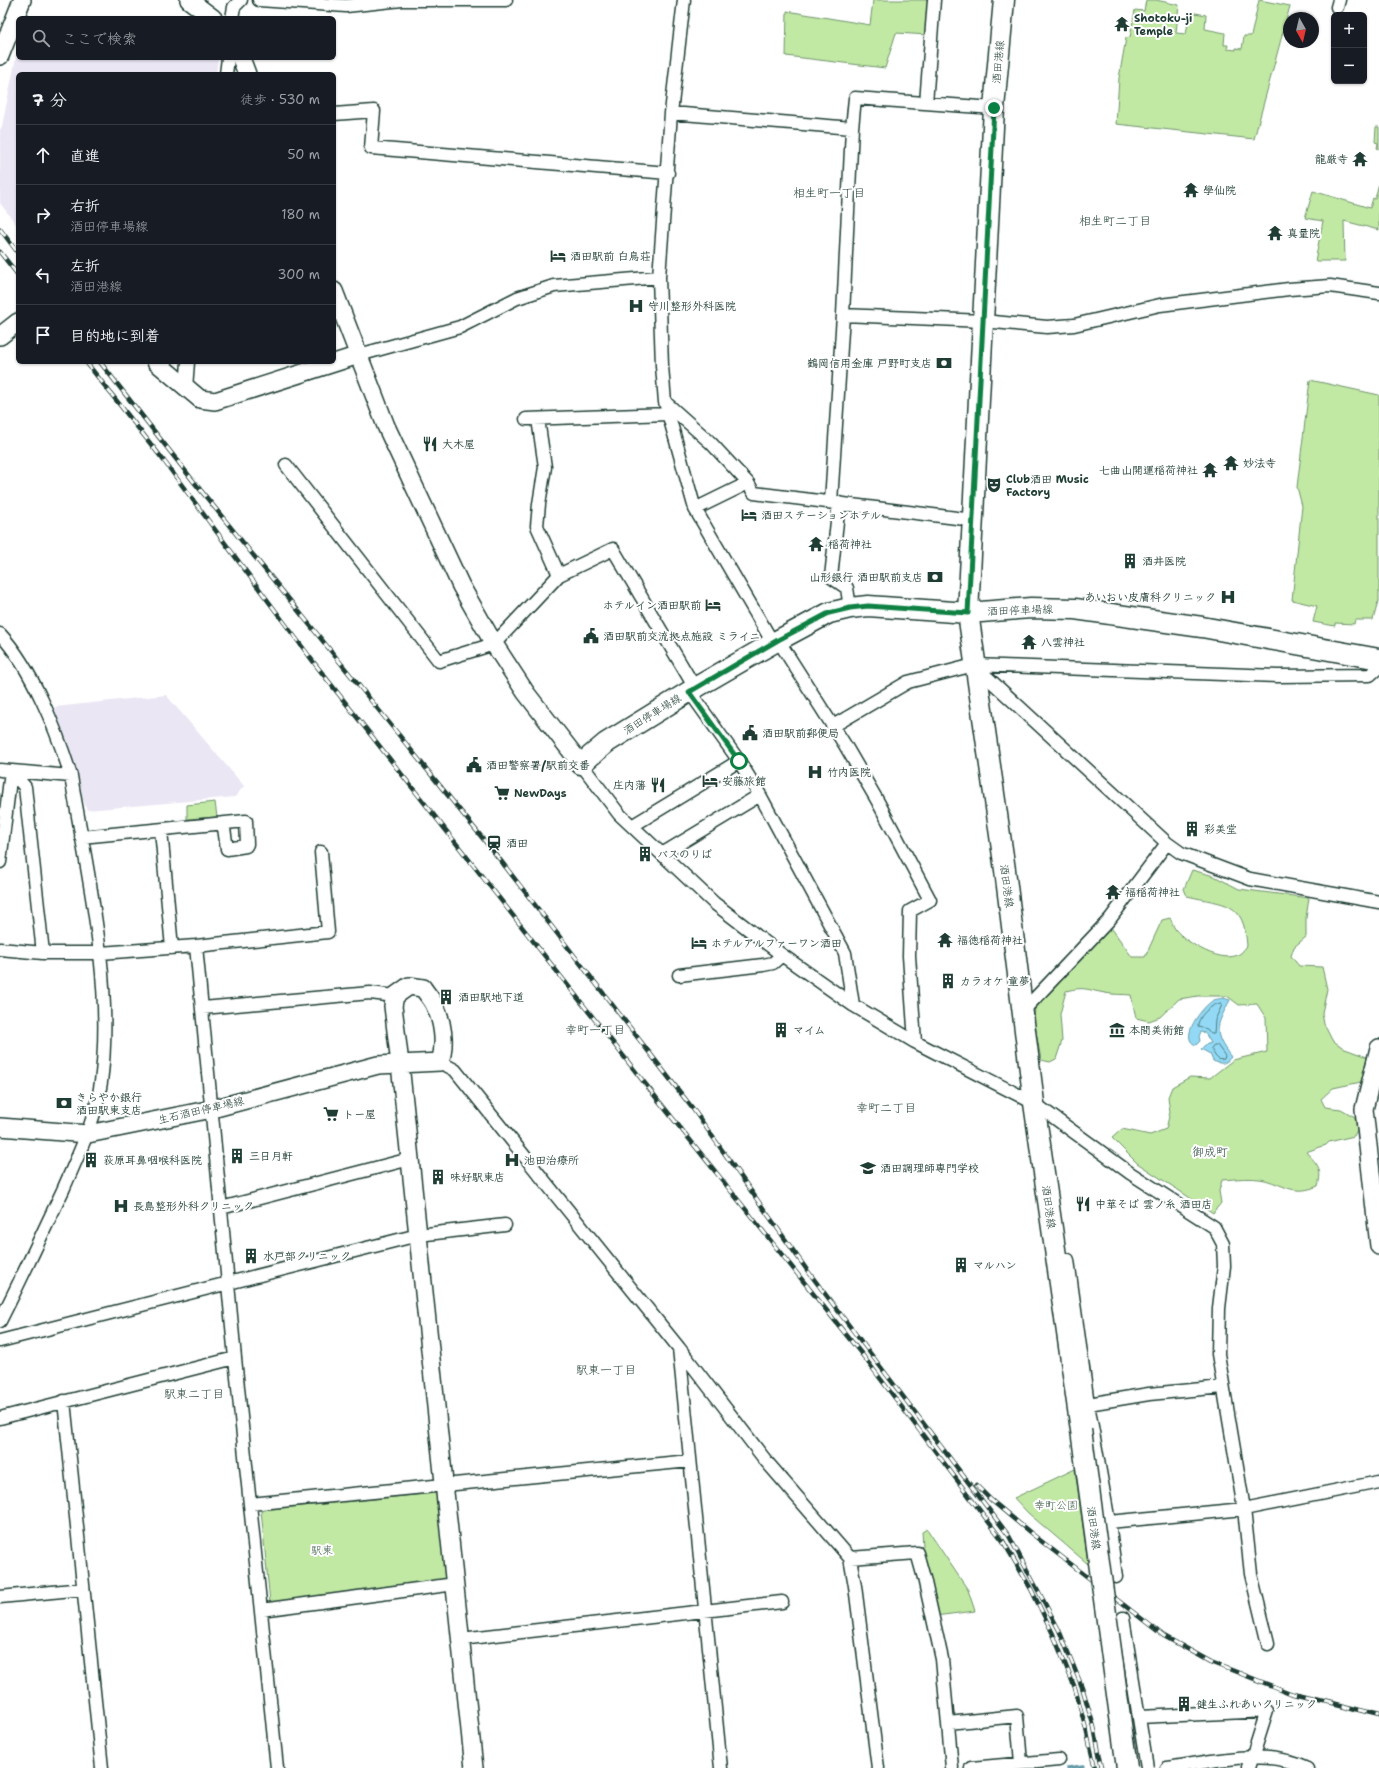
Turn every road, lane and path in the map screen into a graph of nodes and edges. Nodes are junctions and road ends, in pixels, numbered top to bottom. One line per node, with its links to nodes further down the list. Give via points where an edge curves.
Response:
1 (22, 0): 12 (street)
2 (189, 0): 10 (street)
3 (241, 0): 11 (street, via 234,7)
4 (259, 0): 5 (street, via 346,6)
5 (402, 0): 6 (street)
6 (506, 0)
7 (684, 0): 19 (street)
8 (934, 0): 17 (street)
9 (1004, 0): 18 (main road, 酒田港線)
10 (209, 16)
11 (232, 16)
12 (0, 56)
13 (228, 60): 15 (street)
14 (242, 60): 16 (street)
15 (226, 72)
16 (246, 72)
17 (926, 103): 18 (street); 21 (street, via 855,98)
18 (994, 108): 27 (main road, 酒田港線)
19 (671, 113): 21 (street); 22 (street)
20 (336, 114): 22 (street, via 374,111 371,148)
21 (852, 128): 26 (street)
22 (668, 173): 23 (street)
23 (659, 277): 30 (street, via 554,286 517,298 460,327); 36 (street)
24 (1379, 293): 27 (street, via 1330,286 1289,289 1160,305 1074,325 1047,328)
25 (336, 296): 30 (street)
26 (843, 315): 27 (street); 40 (street)
27 (983, 321): 42 (main road, 酒田港線)
28 (16, 324): 29 (street)
29 (0, 336)
30 (360, 354): 31 (street); 48 (street, via 386,426 461,586)
31 (336, 362)
32 (158, 364): 35 (street)
33 (188, 364): 35 (street)
34 (329, 364): 35 (street, via 215,401 200,399)
35 (186, 388)
36 (665, 402): 37 (street); 39 (street, via 711,443)
37 (668, 414): 41 (street); 43 (street, via 532,419 545,467 537,526)
38 (286, 464): 48 (street, via 439,661)
39 (748, 482): 40 (street, via 754,493); 41 (street)
40 (835, 502): 42 (street); 44 (street, via 831,577 847,588)
41 (695, 509): 47 (street)
42 (973, 520): 45 (main road, 酒田港線)
43 (559, 575): 48 (street); 52 (street, via 613,549)
44 (850, 608): 45 (main road, 酒田停車場線, via 868,606); 47 (main road, 酒田停車場線, via 829,613)
45 (968, 613): 49 (main road, 酒田停車場線, via 1031,608 1075,609 1202,627); 50 (main road, 酒田港線)
46 (0, 634): 57 (street, via 10,645 34,686)
47 (775, 641): 52 (main road, 酒田停車場線); 53 (street)
48 (494, 644): 55 (street, via 526,693)
49 (1379, 659)
50 (974, 665): 51 (street, via 1278,676 1370,675); 53 (street, via 908,682); 63 (street); 78 (main road, 酒田港線)
51 (1379, 667)
52 (692, 690): 54 (street); 55 (main road, 酒田停車場線, via 602,745)
53 (833, 726): 79 (street, via 878,800 930,900 910,912 909,956)
54 (739, 761): 58 (street); 60 (street)
55 (581, 764): 60 (street, via 619,814)
56 (5, 770): 57 (street); 66 (street); 71 (street, via 25,787)
57 (71, 776): 62 (street)
58 (760, 795): 65 (street); 76 (street, via 845,953)
59 (220, 824): 61 (street)
60 (632, 826): 65 (street)
61 (161, 830): 62 (street); 69 (street)
62 (81, 837): 72 (street)
63 (1167, 843): 67 (street, via 1181,853 1250,879); 78 (street, via 1110,919)
64 (321, 852): 68 (street, via 328,932)
65 (662, 854): 73 (street, via 714,903)
66 (0, 862)
67 (1379, 902)
68 (196, 946): 69 (street); 77 (street)
69 (172, 948): 72 (street)
70 (0, 949): 71 (street)
71 (43, 953): 72 (street)
72 (100, 954): 86 (street, via 104,1039 101,1083)
73 (782, 955): 74 (street, via 773,963 763,965); 76 (street)
74 (679, 975)
75 (395, 996): 77 (street, via 370,993); 81 (street, via 410,986 423,988 434,1003 441,1021 444,1051); 82 (street, via 393,1006)
76 (853, 1005): 79 (street)
77 (202, 1008): 84 (street)
78 (1023, 1011): 83 (main road, 酒田港線)
79 (915, 1042): 83 (street)
80 (1379, 1048): 91 (street, via 1364,1109)
81 (440, 1062): 82 (street, 生石酒田停車場線); 96 (street, via 455,1070)
82 (400, 1064): 84 (street, 生石酒田停車場線, via 378,1065); 87 (street)
83 (1034, 1102): 92 (main road, 酒田港線); 98 (street, via 1130,1174 1214,1227 1223,1244 1218,1354)
84 (212, 1109): 86 (street, 生石酒田停車場線); 88 (street)
85 (0, 1127): 86 (street, 生石酒田停車場線)
86 (88, 1134): 94 (street)
87 (410, 1159): 88 (street); 90 (street)
88 (221, 1208): 93 (street)
89 (505, 1225): 90 (street)
90 (418, 1234): 93 (street); 104 (street)
91 (1379, 1246)
92 (1056, 1260): 100 (street, via 1068,1260); 132 (main road, 酒田港線, bridge)
93 (228, 1283): 95 (street); 97 (street)
94 (0, 1321)
95 (0, 1341)
96 (679, 1348): 102 (street); 108 (street, via 766,1461)
97 (235, 1358): 99 (street); 105 (street)
98 (1223, 1387): 100 (street, via 1149,1394); 106 (street)
99 (64, 1401): 101 (street); 111 (street)
100 (1088, 1404): 107 (street)
101 (0, 1418)
102 (690, 1461): 104 (street); 115 (street)
103 (1379, 1482): 106 (street)
104 (444, 1484): 105 (street); 110 (street)
105 (250, 1504): 114 (street)
106 (1244, 1509): 107 (street); 118 (street, via 1251,1574)
107 (1109, 1522): 109 (street)
108 (850, 1558): 120 (street, via 917,1553 942,1659); 129 (street)
109 (1116, 1577)
110 (455, 1584): 114 (street); 117 (street)
111 (83, 1588): 112 (street); 125 (street)
112 (0, 1597)
113 (782, 1602): 115 (street)
114 (261, 1610): 126 (street)
115 (705, 1611): 117 (street); 128 (street)
116 (1123, 1618): 119 (street)
117 (460, 1639): 127 (street)
118 (1268, 1644)
119 (1139, 1717): 122 (street, via 1267,1710); 133 (street)
120 (948, 1723): 123 (street, via 1017,1716); 130 (street)
121 (1059, 1760): 123 (street)
122 (1251, 1762): 134 (street); 135 (street, via 1294,1762)
123 (1021, 1764): 124 (street)
124 (992, 1767): 131 (street)
125 (102, 1768)
126 (277, 1768)
127 (474, 1768)
128 (720, 1768)
129 (878, 1768)
130 (952, 1768)
131 (971, 1768)
132 (1127, 1768)
133 (1147, 1768)
134 (1167, 1768)
135 (1306, 1768)

